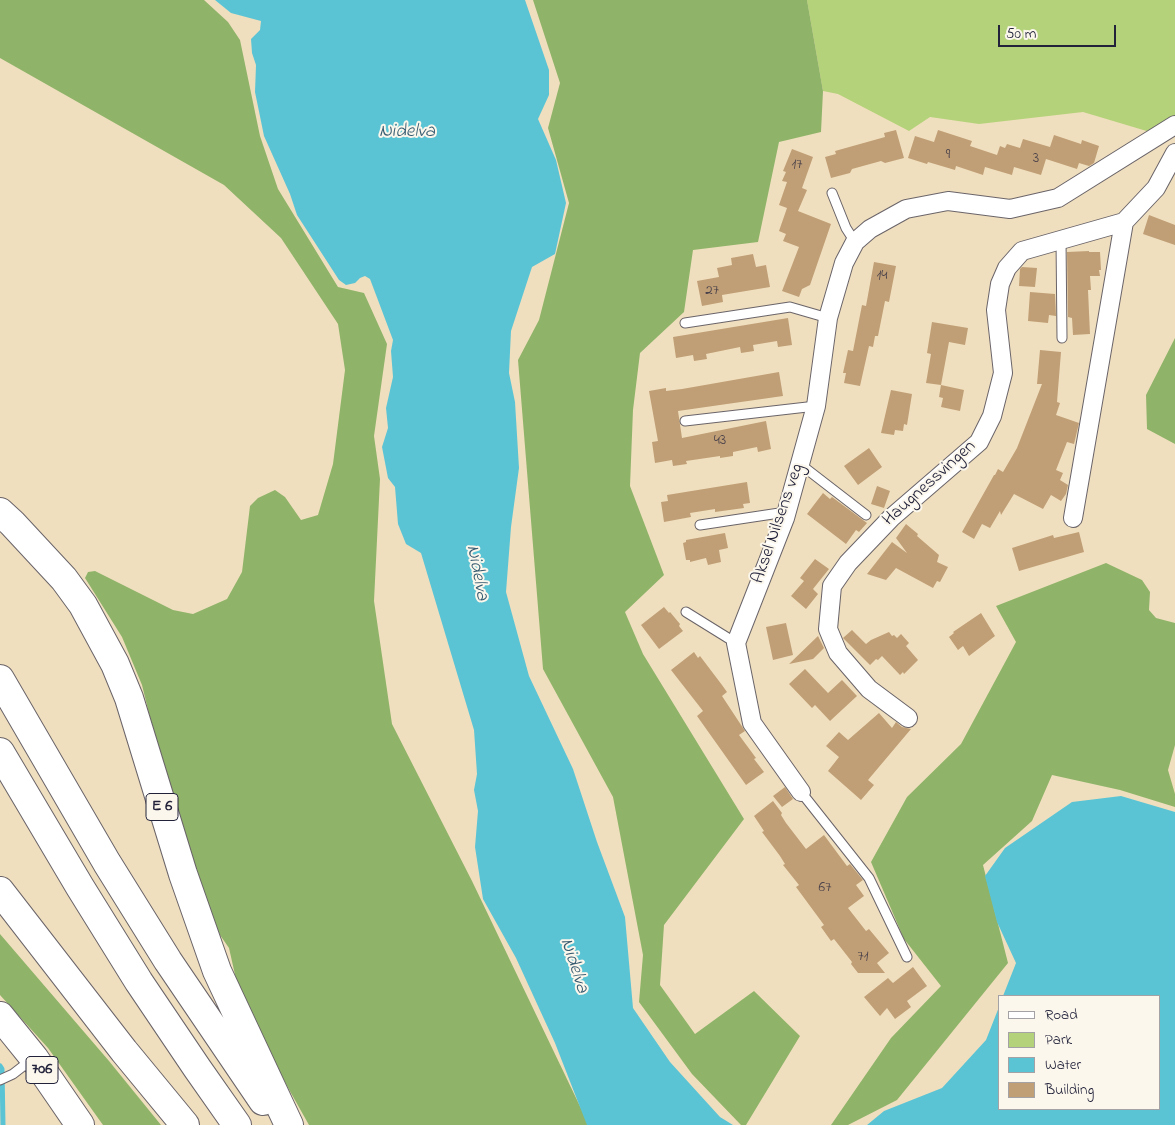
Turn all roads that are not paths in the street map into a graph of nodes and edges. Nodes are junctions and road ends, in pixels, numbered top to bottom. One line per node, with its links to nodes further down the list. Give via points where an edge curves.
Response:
1 (1173, 132): 6 (street, Aksel Nilsens veg, via 1058,198 1010,209 948,201 906,209 870,229)
2 (1175, 153): 4 (street, via 1156,188)
3 (832, 193): 6 (lane)
4 (1124, 222): 5 (street, Haugnessvingen); 16 (street)
5 (1061, 240): 9 (lane); 21 (street, Haugnessvingen, via 1022,251 1007,268 1000,284 996,310 1003,373 992,416 979,442 891,518 848,562 832,586 828,629 838,653 869,690)
6 (855, 242): 7 (street, Aksel Nilsens veg, via 844,263)
7 (828, 318): 8 (lane, via 790,307); 10 (street, Aksel Nilsens veg)
8 (685, 323)
9 (1062, 338)
10 (816, 406): 11 (lane); 12 (street, Aksel Nilsens veg)
11 (685, 421)
12 (800, 464): 14 (street, Aksel Nilsens veg); 15 (lane)
13 (0, 512): 33 (highway, E 6, via 64,579 83,605 115,664 129,698 183,874 217,971)
14 (786, 512): 17 (lane); 19 (street, Aksel Nilsens veg)
15 (866, 514)
16 (1073, 518)
17 (700, 525)
18 (686, 612): 19 (lane)
19 (736, 643): 23 (street, via 752,723)
20 (0, 679): 32 (highway, via 168,961)
21 (908, 718)
22 (0, 752): 31 (highway, via 134,974)
23 (801, 792): 25 (lane, via 869,878)
24 (0, 891): 30 (highway)
25 (907, 957)
26 (0, 1016): 27 (highway, 706)
27 (23, 1066): 28 (lane); 29 (highway, 706)
28 (0, 1080)
29 (80, 1125)
30 (185, 1125)
31 (237, 1125)
32 (280, 1125)
33 (289, 1125)

